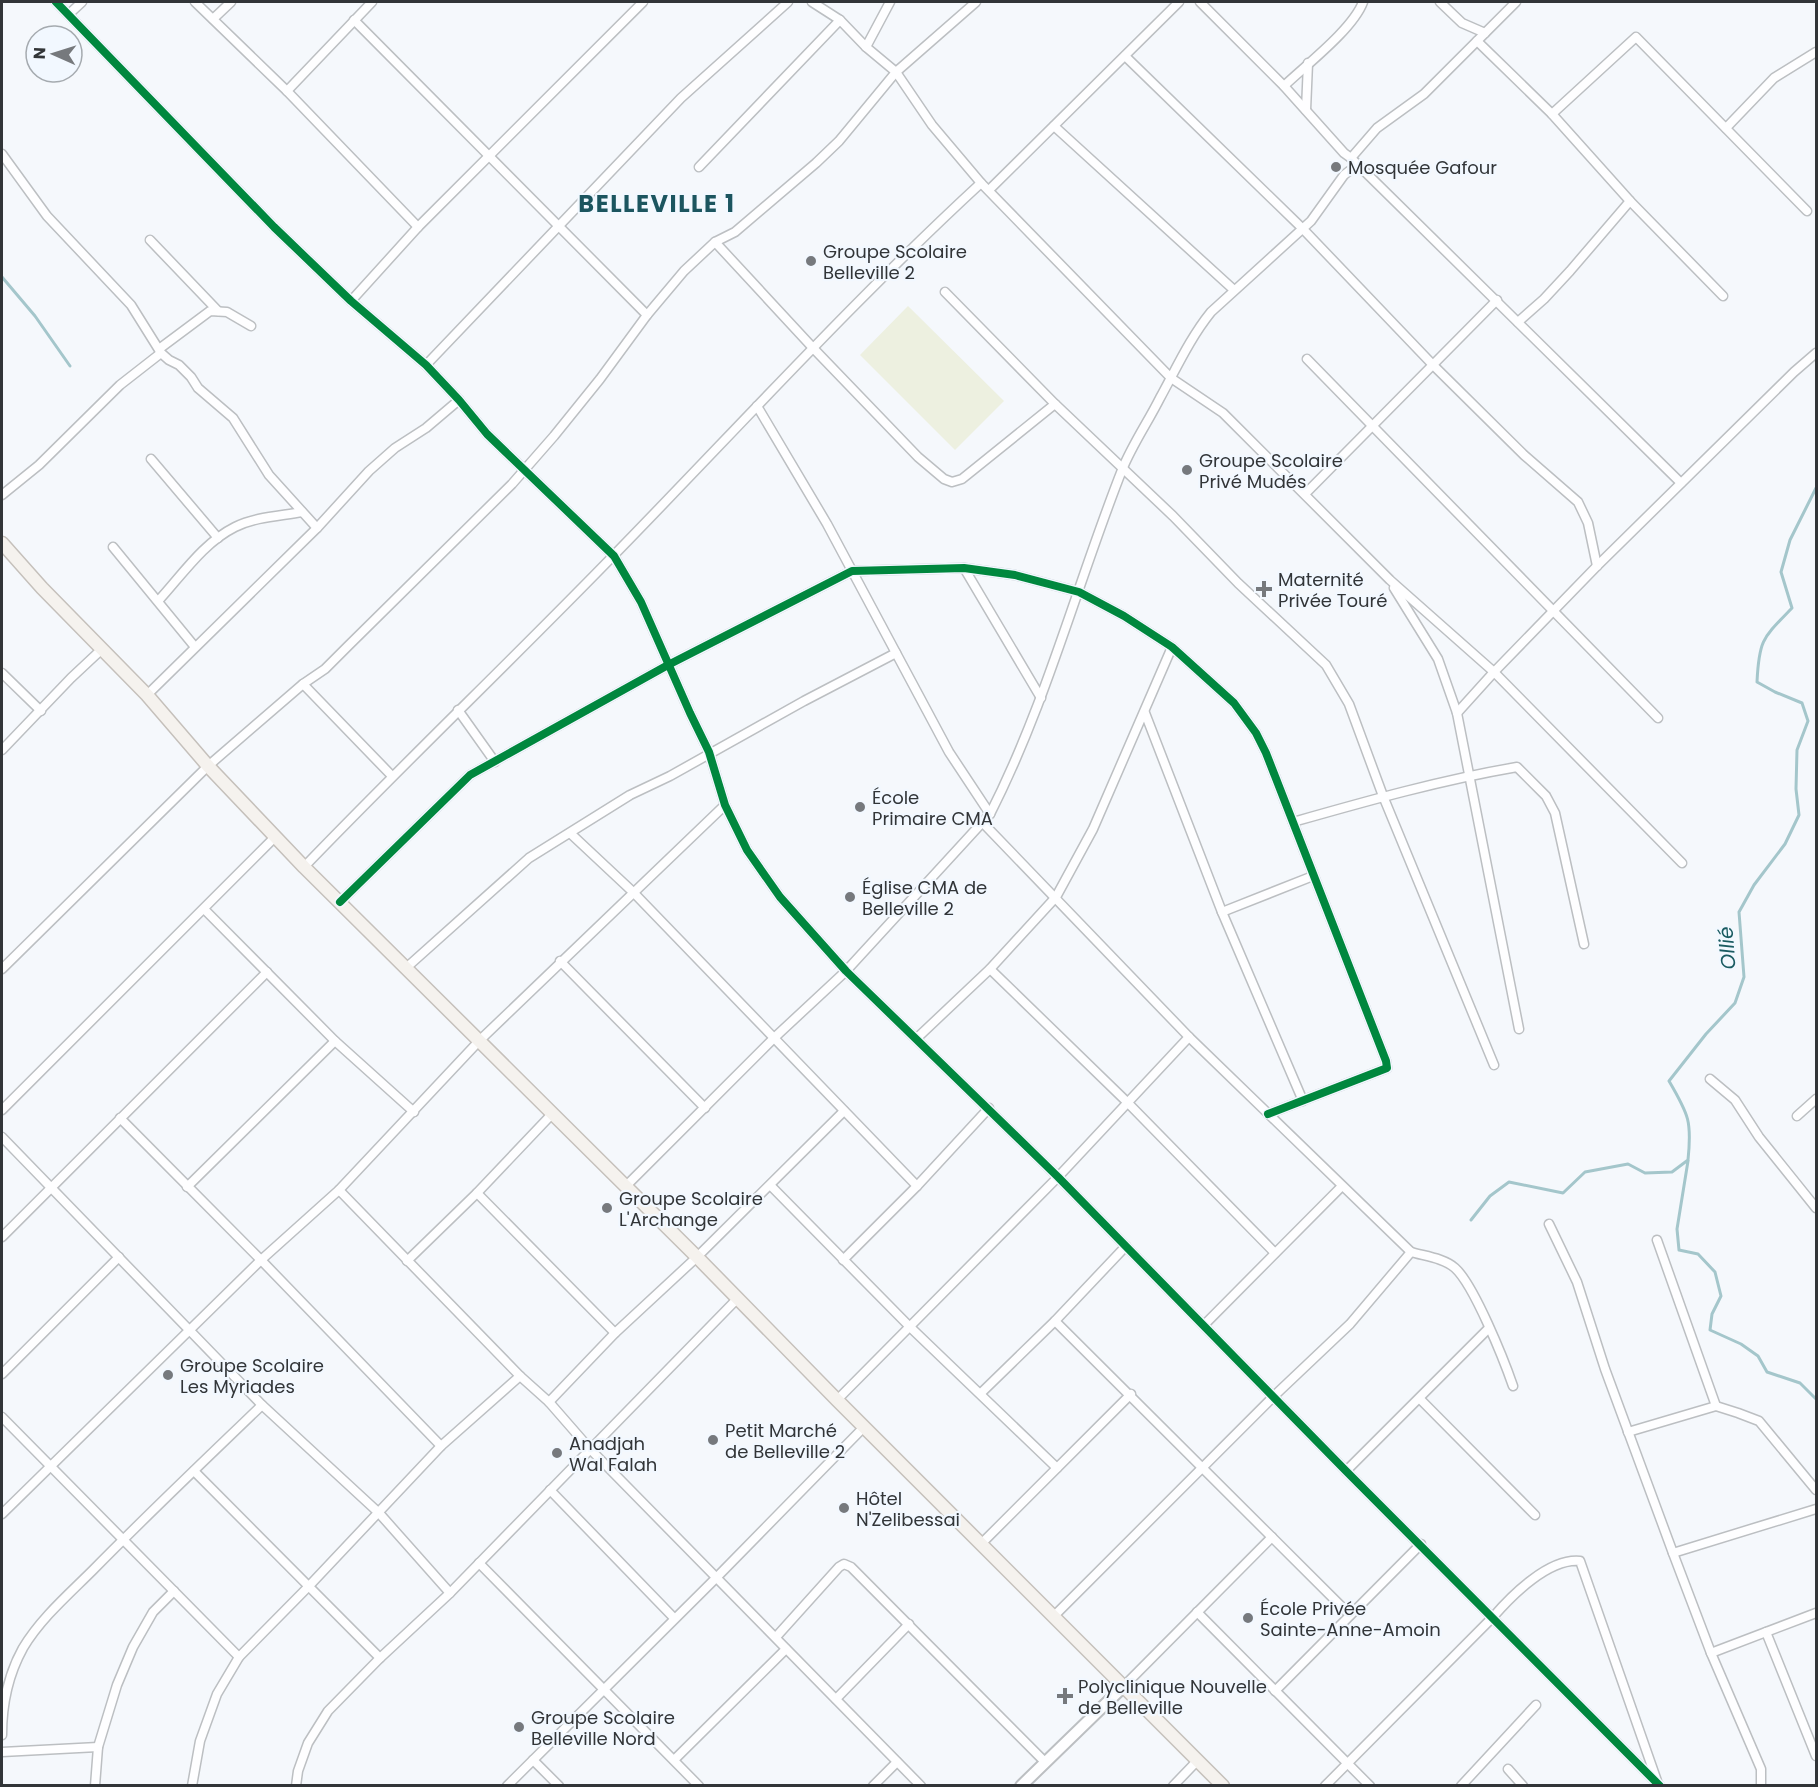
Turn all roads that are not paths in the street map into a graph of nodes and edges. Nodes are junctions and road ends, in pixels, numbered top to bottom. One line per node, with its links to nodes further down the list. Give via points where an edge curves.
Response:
1 (56, 2): 16 (street)
2 (82, 2): 16 (street)
3 (195, 2): 17 (street)
4 (231, 2): 17 (street)
5 (372, 2): 18 (street)
6 (643, 2): 34 (street)
7 (788, 2): 42 (street, via 681,98)
8 (813, 2): 19 (street)
9 (890, 2): 22 (street)
10 (976, 2): 26 (street)
11 (1179, 2): 24 (street)
12 (1200, 2): 27 (street)
13 (1365, 2): 25 (street, via 1359,13)
14 (1440, 2): 20 (street, via 1462,23)
15 (1516, 2): 20 (street)
16 (69, 14): 50 (street, via 274,227)
17 (213, 19): 28 (street)
18 (354, 20): 28 (street); 34 (street)
19 (840, 20): 22 (street); 36 (street)
20 (1485, 33): 21 (street)
21 (1477, 41): 30 (street); 35 (street, via 1424,94 1377,129)
22 (866, 47): 26 (street)
23 (1816, 52): 32 (street, via 1774,78)
24 (1125, 56): 31 (street); 43 (street)
25 (1308, 63): 27 (street); 29 (street)
26 (896, 72): 37 (street, via 932,125); 45 (street, via 816,163 735,232)
27 (1284, 86): 29 (street)
28 (287, 91): 41 (street)
29 (1306, 110): 35 (street)
30 (1552, 114): 32 (street, via 1636,38); 39 (street)
31 (1054, 126): 38 (street); 46 (street)
32 (1726, 128): 40 (street)
33 (2, 153): 56 (street, via 47,216 131,305)
34 (488, 156): 41 (street); 42 (street)
35 (1354, 161): 43 (street); 49 (street)
36 (699, 167)
37 (981, 183): 38 (street); 55 (street)
38 (989, 190): 61 (street)
39 (1630, 201): 48 (street); 53 (street, via 1570,271)
40 (1807, 211)
41 (418, 227): 50 (street)
42 (559, 227): 52 (street); 59 (street)
43 (1302, 228): 46 (street); 60 (street)
44 (150, 240): 51 (street)
45 (715, 242): 52 (street); 55 (street)
46 (1234, 290): 61 (street, via 1200,326)
47 (945, 292): 63 (street)
48 (1723, 296)
49 (1497, 300): 53 (street); 60 (street)
50 (351, 301): 59 (street)
51 (218, 310): 54 (street); 56 (street, via 210,311)
52 (647, 315): 68 (street, via 600,380)
53 (1518, 322): 69 (street)
54 (251, 326)
55 (814, 349): 63 (street, via 918,457 952,482 962,479); 64 (street)
56 (160, 351): 71 (street); 72 (street, via 233,418 269,475)
57 (1816, 353): 69 (street)
58 (1306, 359): 65 (street)
59 (426, 365): 62 (street)
60 (1433, 365): 65 (street); 78 (street, via 1578,502 1588,523)
61 (1171, 378): 67 (street); 70 (street, via 1223,413)
62 (459, 400): 68 (street); 73 (street, via 382,458)
63 (1055, 404): 67 (street)
64 (757, 406): 77 (street); 80 (street)
65 (1373, 426): 70 (street); 84 (street)
66 (151, 459): 74 (street)
67 (1123, 468): 82 (street); 106 (street, via 1326,665 1349,704)
68 (524, 470): 77 (street); 92 (street, via 325,669)
69 (1681, 483): 78 (street)
70 (1305, 494): 81 (street)
71 (2, 495)
72 (302, 512): 73 (street); 74 (street, via 256,520)
73 (317, 528): 85 (street)
74 (218, 537): 83 (street)
75 (2, 543): 87 (main road)
76 (113, 547): 83 (street)
77 (614, 555): 89 (street, via 641,602); 95 (street)
78 (1597, 566): 84 (street)
79 (964, 568): 80 (street); 82 (street, via 1016,575); 94 (street)
80 (852, 571): 88 (street); 89 (street)
81 (1390, 580): 90 (street); 98 (street, via 1438,659)
82 (1079, 592): 86 (street); 94 (street)
83 (159, 600): 85 (street)
84 (1554, 612): 90 (street); 99 (street)
85 (195, 646): 93 (street)
86 (1172, 647): 97 (street); 110 (street, via 1234,703 1256,733)
87 (102, 649): 93 (main road); 96 (street)
88 (896, 653): 101 (street); 108 (street, via 949,752)
89 (668, 665): 101 (street); 102 (street)
90 (1494, 672): 98 (street); 113 (street)
91 (2, 673): 96 (street)
92 (303, 684): 103 (street); 105 (street)
93 (147, 695): 103 (main road)
94 (1041, 698): 108 (street)
95 (458, 710): 102 (street); 105 (street)
96 (41, 711): 100 (street)
97 (1144, 712): 117 (street, via 1094,829); 120 (street)
98 (1457, 713): 104 (street)
99 (1658, 718)
100 (2, 750)
101 (709, 752): 107 (street); 111 (street)
102 (495, 762): 118 (street, via 470,775)
103 (208, 766): 112 (main road); 124 (street)
104 (1468, 775): 106 (street); 121 (street, via 1517,767 1546,796 1555,813); 128 (street)
105 (392, 776): 114 (street)
106 (1383, 796): 110 (street); 134 (street)
107 (725, 805): 116 (street); 126 (street, via 747,850 780,897)
108 (990, 814): 109 (street)
109 (982, 822): 117 (street); 126 (street)
110 (1293, 822): 115 (street)
111 (570, 833): 116 (street); 123 (street, via 529,858)
112 (275, 837): 114 (main road); 119 (street)
113 (1682, 863)
114 (303, 867): 118 (main road)
115 (1314, 876): 120 (street); 137 (street, via 1387,1068)
116 (633, 892): 122 (street); 130 (street)
117 (1056, 897): 125 (street); 129 (street)
118 (340, 902): 123 (main road)
119 (204, 909): 127 (street); 141 (street)
120 (1222, 912): 137 (street)
121 (1584, 944)
122 (560, 961): 133 (street); 139 (street)
123 (406, 968): 133 (main road)
124 (2, 969)
125 (990, 969): 131 (street); 138 (street)
126 (846, 971): 130 (street); 131 (street)
127 (267, 972): 132 (street); 147 (street)
128 (1519, 1029)
129 (1189, 1037): 138 (street); 145 (street)
130 (774, 1038): 139 (street); 142 (street)
131 (917, 1038): 140 (street)
132 (335, 1041): 143 (street); 154 (street)
133 (479, 1041): 143 (street); 144 (main road)
134 (1494, 1065)
135 (1710, 1079): 158 (street, via 1735,1100)
136 (1816, 1099): 146 (street)
137 (1303, 1101): 145 (street)
138 (1127, 1102): 149 (street); 164 (street)
139 (705, 1108): 155 (street)
140 (989, 1108): 149 (street); 151 (street)
141 (2, 1110)
142 (844, 1111): 150 (street); 151 (street)
143 (414, 1112): 156 (street)
144 (552, 1114): 155 (main road); 157 (street)
145 (1268, 1114): 152 (street)
146 (1797, 1116)
147 (120, 1118): 153 (street); 154 (street)
148 (2, 1137): 153 (street)
149 (1058, 1177): 162 (street); 173 (street)
150 (771, 1186): 166 (street); 168 (street)
151 (917, 1186): 168 (street)
152 (1342, 1186): 163 (street); 164 (street)
153 (51, 1187): 160 (street); 165 (street)
154 (187, 1187): 167 (street)
155 (625, 1187): 166 (main road)
156 (339, 1190): 167 (street); 169 (street)
157 (477, 1193): 169 (street); 176 (street)
158 (1816, 1208)
159 (1549, 1224): 190 (street, via 1577,1282)
160 (2, 1237)
161 (1657, 1240): 187 (street)
162 (1126, 1246): 171 (street); 172 (street)
163 (1411, 1252): 174 (street, via 1455,1268); 182 (street, via 1350,1324)
164 (1275, 1253): 172 (street)
165 (119, 1257): 175 (street); 177 (street)
166 (697, 1257): 170 (main road); 176 (street)
167 (261, 1260): 175 (street); 191 (street)
168 (843, 1260): 173 (street)
169 (407, 1261): 178 (street)
170 (737, 1299): 184 (main road); 192 (street)
171 (1055, 1321): 180 (street); 181 (street)
172 (1204, 1325): 182 (street)
173 (910, 1327): 180 (street); 184 (street)
174 (1489, 1328): 179 (street); 183 (street)
175 (190, 1329): 186 (street); 193 (street)
176 (615, 1333): 185 (street)
177 (2, 1374)
178 (520, 1376): 185 (street); 191 (street)
179 (1513, 1386)
180 (981, 1393): 195 (street)
181 (1131, 1394): 194 (street); 195 (street)
182 (1274, 1396): 194 (street); 197 (street)
183 (1420, 1399): 197 (street); 203 (street)
184 (837, 1400): 189 (main road)
185 (549, 1402): 192 (street)
186 (262, 1405): 196 (street); 201 (street)
187 (1716, 1406): 190 (street); 199 (street, via 1759,1421)
188 (2, 1417): 193 (street)
189 (864, 1427): 206 (main road); 210 (street)
190 (1628, 1432): 208 (street)
191 (441, 1446): 201 (street)
192 (590, 1449): 198 (street); 210 (street)
193 (50, 1466): 202 (street); 205 (street)
194 (1203, 1467): 204 (street); 217 (street)
195 (1057, 1468): 206 (street)
196 (194, 1471): 205 (street); 211 (street)
197 (1346, 1471): 207 (street)
198 (550, 1490): 209 (street); 219 (street)
199 (1816, 1490)
200 (1816, 1509): 208 (street)
201 (379, 1513): 211 (street); 213 (street)
202 (2, 1515)
203 (1535, 1515)
204 (1272, 1537): 214 (street); 216 (street)
205 (123, 1539): 212 (street); 232 (street, via 48,1616 23,1648 9,1680 2,1709)
206 (981, 1544): 217 (main road)
207 (1421, 1544): 216 (street); 218 (street)
208 (1673, 1553): 224 (street)
209 (479, 1563): 213 (street); 228 (street)
210 (716, 1578): 219 (street); 222 (street)
211 (309, 1586): 225 (street); 226 (street)
212 (174, 1591): 225 (street); 233 (street, via 153,1612 133,1647)
213 (450, 1593): 226 (street)
214 (1197, 1612): 227 (street); 229 (street)
215 (1816, 1613): 221 (street)
216 (1350, 1615): 229 (street)
217 (1054, 1616): 227 (main road)
218 (1493, 1617): 241 (street); 258 (street); 258 (street, via 1528,1583 1560,1563 1580,1561)
219 (674, 1618): 228 (street)
220 (909, 1624): 222 (street, via 844,1564); 230 (street); 240 (street)
221 (1766, 1632): 224 (street); 235 (street)
222 (776, 1637): 223 (street)
223 (786, 1648): 230 (street); 237 (street)
224 (1711, 1653): 259 (street, via 1761,1769)
225 (239, 1657): 244 (street, via 218,1694 200,1741)
226 (380, 1658): 245 (street, via 328,1711 308,1743)
227 (1124, 1686): 238 (main road); 240 (street)
228 (603, 1689): 236 (street); 237 (street)
229 (1275, 1690): 241 (street)
230 (836, 1699): 239 (street)
231 (1536, 1705): 256 (street)
232 (2, 1735)
233 (98, 1746): 234 (street); 243 (street)
234 (2, 1752)
235 (1816, 1756)
236 (533, 1760): 246 (street); 247 (street)
237 (674, 1760): 248 (street)
238 (1198, 1760): 252 (street); 253 (main road)
239 (897, 1762): 249 (street); 250 (street)
240 (1046, 1762): 251 (street)
241 (1347, 1764): 254 (street); 255 (street)
242 (1508, 1769): 257 (street)
243 (95, 1785)
244 (192, 1785)
245 (296, 1785)
246 (507, 1785)
247 (559, 1785)
248 (699, 1785)
249 (873, 1785)
250 (921, 1785)
251 (1021, 1785)
252 (1173, 1785)
253 (1223, 1785)
254 (1325, 1785)
255 (1370, 1785)
256 (1461, 1785)
257 (1523, 1785)
258 (1659, 1785)
259 (1761, 1785)

